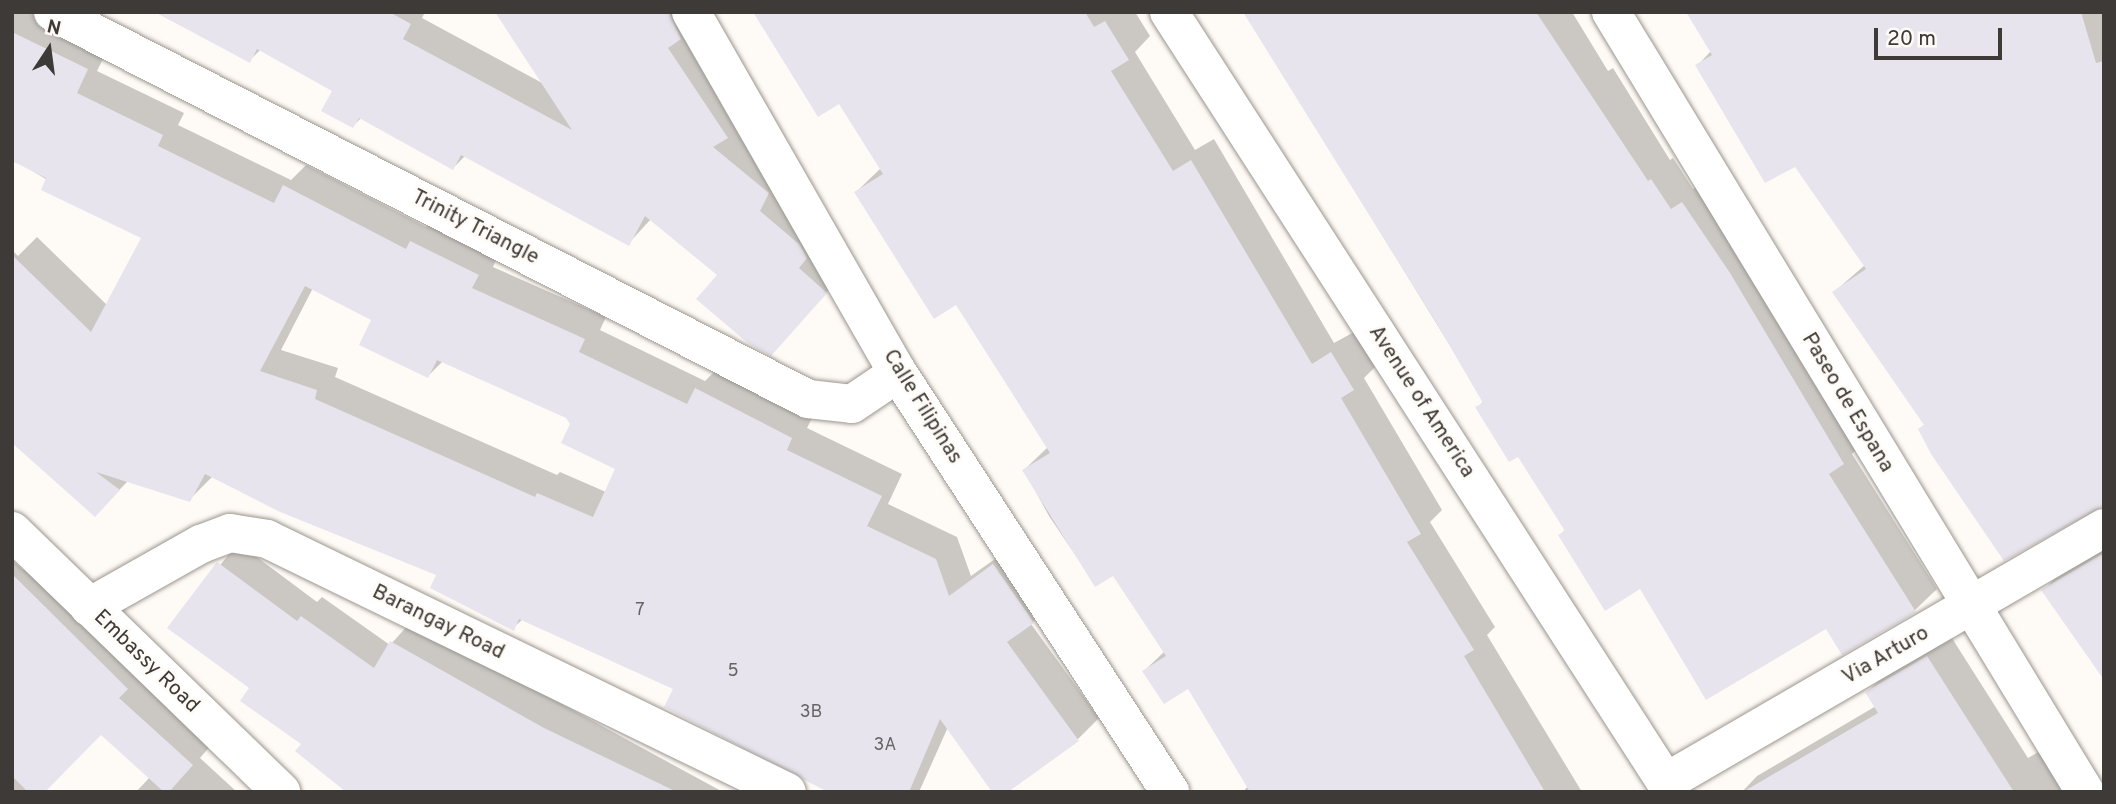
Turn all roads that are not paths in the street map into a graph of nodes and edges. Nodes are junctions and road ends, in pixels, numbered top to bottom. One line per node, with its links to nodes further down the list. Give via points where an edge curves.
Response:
1 (53, 12): 5 (street, Trinity Triangle, via 808,399 852,404)
2 (691, 12): 5 (street, Calle Filipinas)
3 (1169, 12): 10 (street, Avenue of America)
4 (1611, 12): 9 (street, Paseo de Espana)
5 (898, 373): 13 (street, Calle Filipinas)
6 (2104, 527): 9 (street, Via Arturo)
7 (12, 531): 8 (street, Embassy Road)
8 (89, 607): 11 (street, Embassy Road); 12 (street, Barangay Road, via 201,544 230,533 267,540)
9 (1970, 607): 10 (street, Via Arturo); 14 (street, Paseo de Espana)
10 (1669, 787)
11 (281, 792)
12 (787, 792)
13 (1170, 792)
14 (2085, 792)

